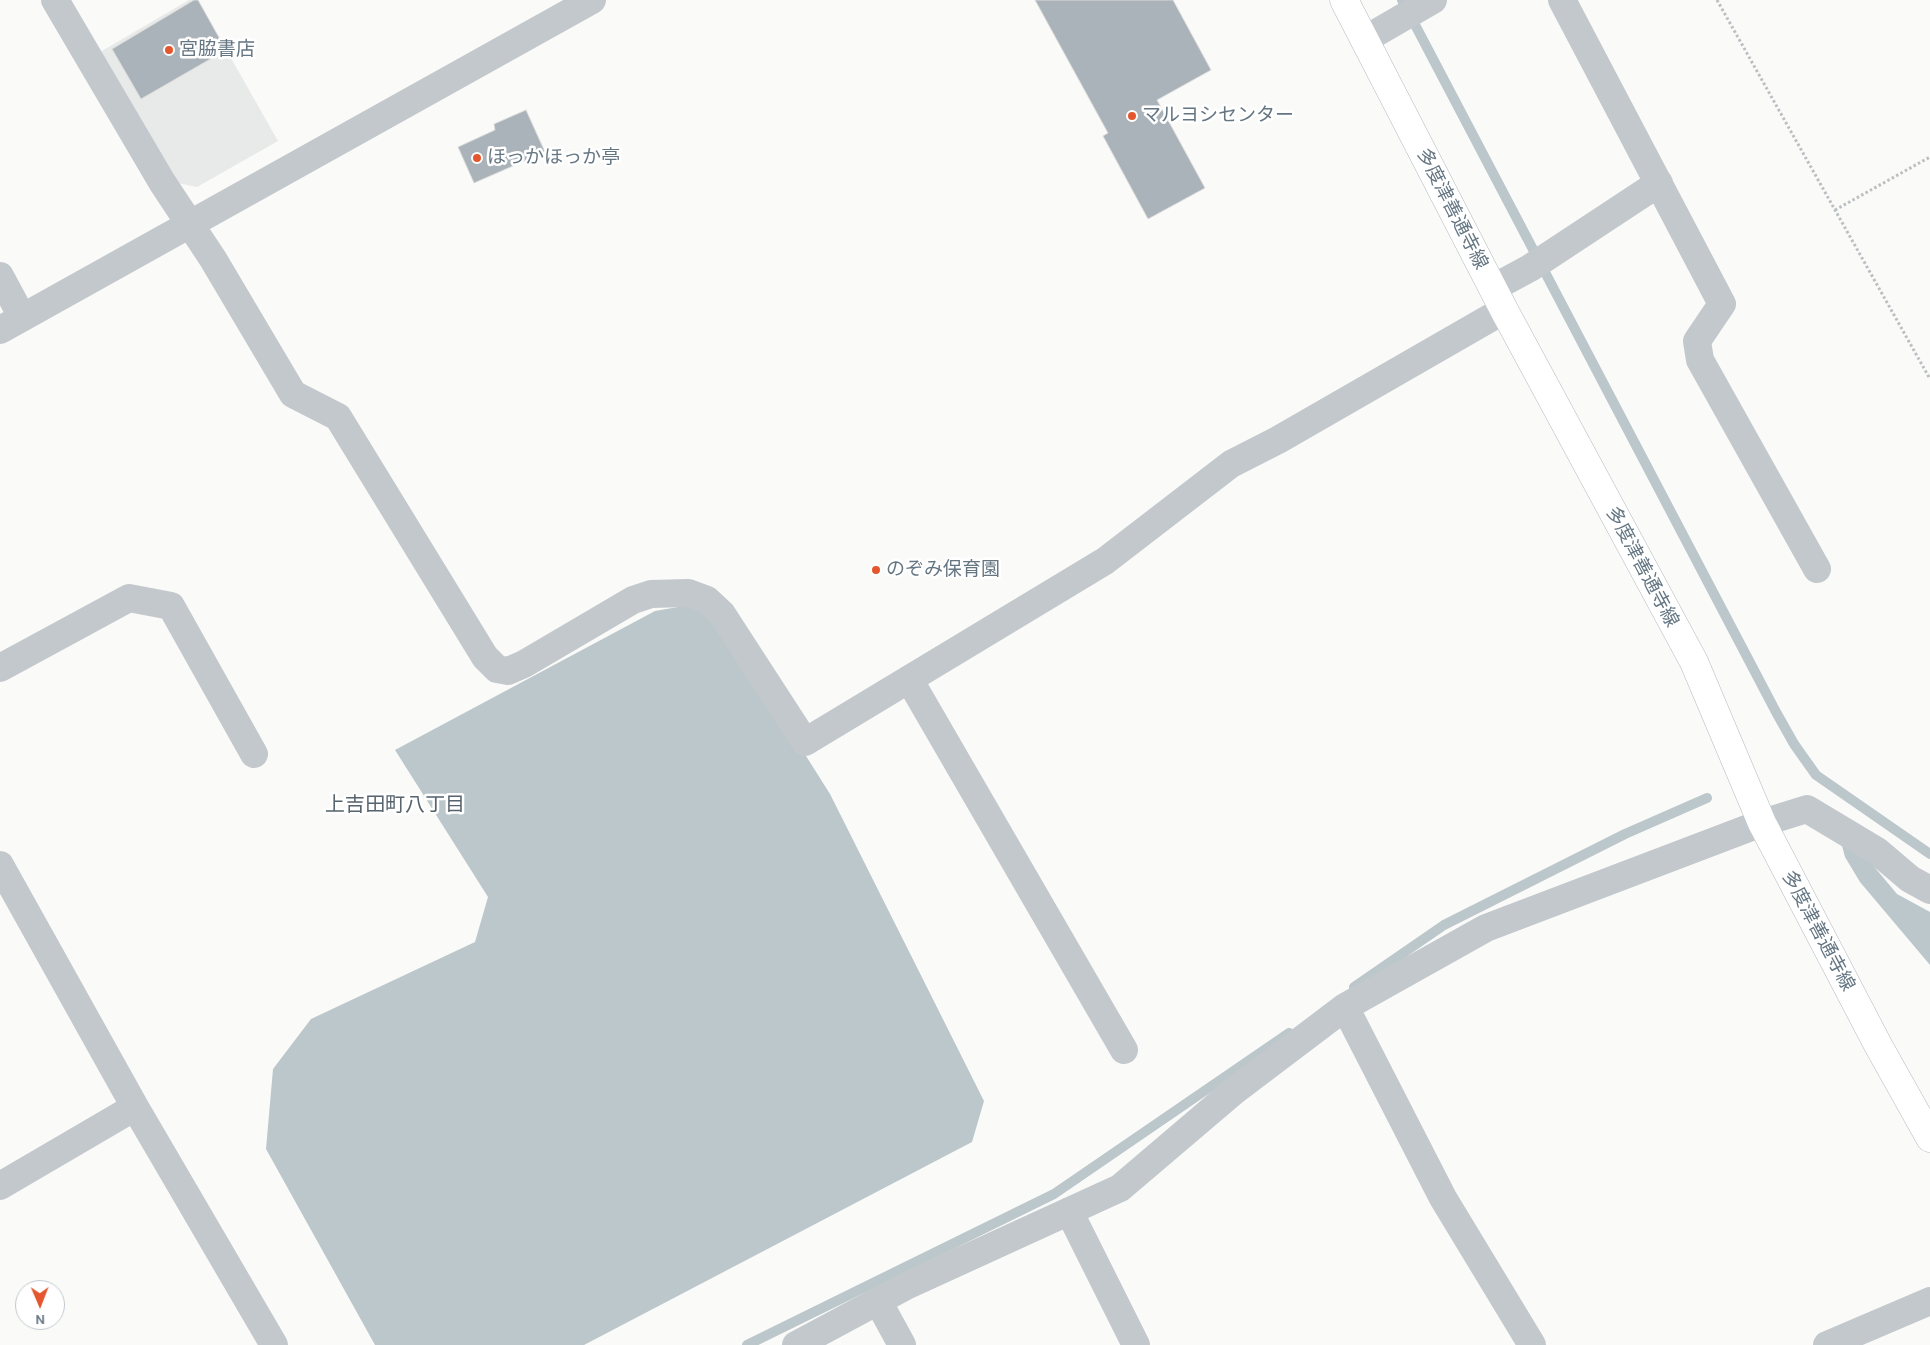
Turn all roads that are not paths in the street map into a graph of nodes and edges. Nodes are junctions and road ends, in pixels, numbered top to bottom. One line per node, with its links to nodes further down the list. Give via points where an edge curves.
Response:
1 (55, 0): 8 (street)
2 (592, 0): 8 (street)
3 (1344, 0): 6 (main road, 多度津善通寺線)
4 (1562, 0): 7 (street)
5 (1428, 3): 6 (street)
6 (1364, 40): 10 (main road, 多度津善通寺線)
7 (1659, 183): 10 (street, via 1541,262); 12 (street, via 1722,304 1697,341 1700,360)
8 (190, 224): 11 (street); 14 (street, via 293,394 338,417 485,657 497,669 508,671 524,664 633,600 651,594 688,593 707,600 722,614 805,742)
9 (0, 276): 11 (street)
10 (1499, 299): 14 (street, via 1278,440 1231,464 1106,561); 16 (main road, 多度津善通寺線, via 1694,662)
11 (11, 323)
12 (1817, 569)
13 (0, 668): 15 (street, via 129,598 172,606)
14 (909, 679): 20 (street)
15 (254, 754)
16 (1762, 823): 18 (street, via 1807,809 1877,851 1910,879); 19 (street, via 1486,928); 22 (main road, 多度津善通寺線)
17 (0, 865): 21 (street)
18 (1930, 890)
19 (1345, 1007): 24 (street, via 1234,1091 1120,1188); 31 (street, via 1443,1198)
20 (1124, 1050)
21 (135, 1107): 23 (street); 27 (street)
22 (1930, 1138)
23 (0, 1186)
24 (1070, 1211): 25 (street); 30 (street)
25 (878, 1301): 28 (street); 29 (street)
26 (1930, 1301): 32 (street)
27 (274, 1345)
28 (796, 1345)
29 (902, 1345)
30 (1136, 1345)
31 (1532, 1345)
32 (1827, 1345)

